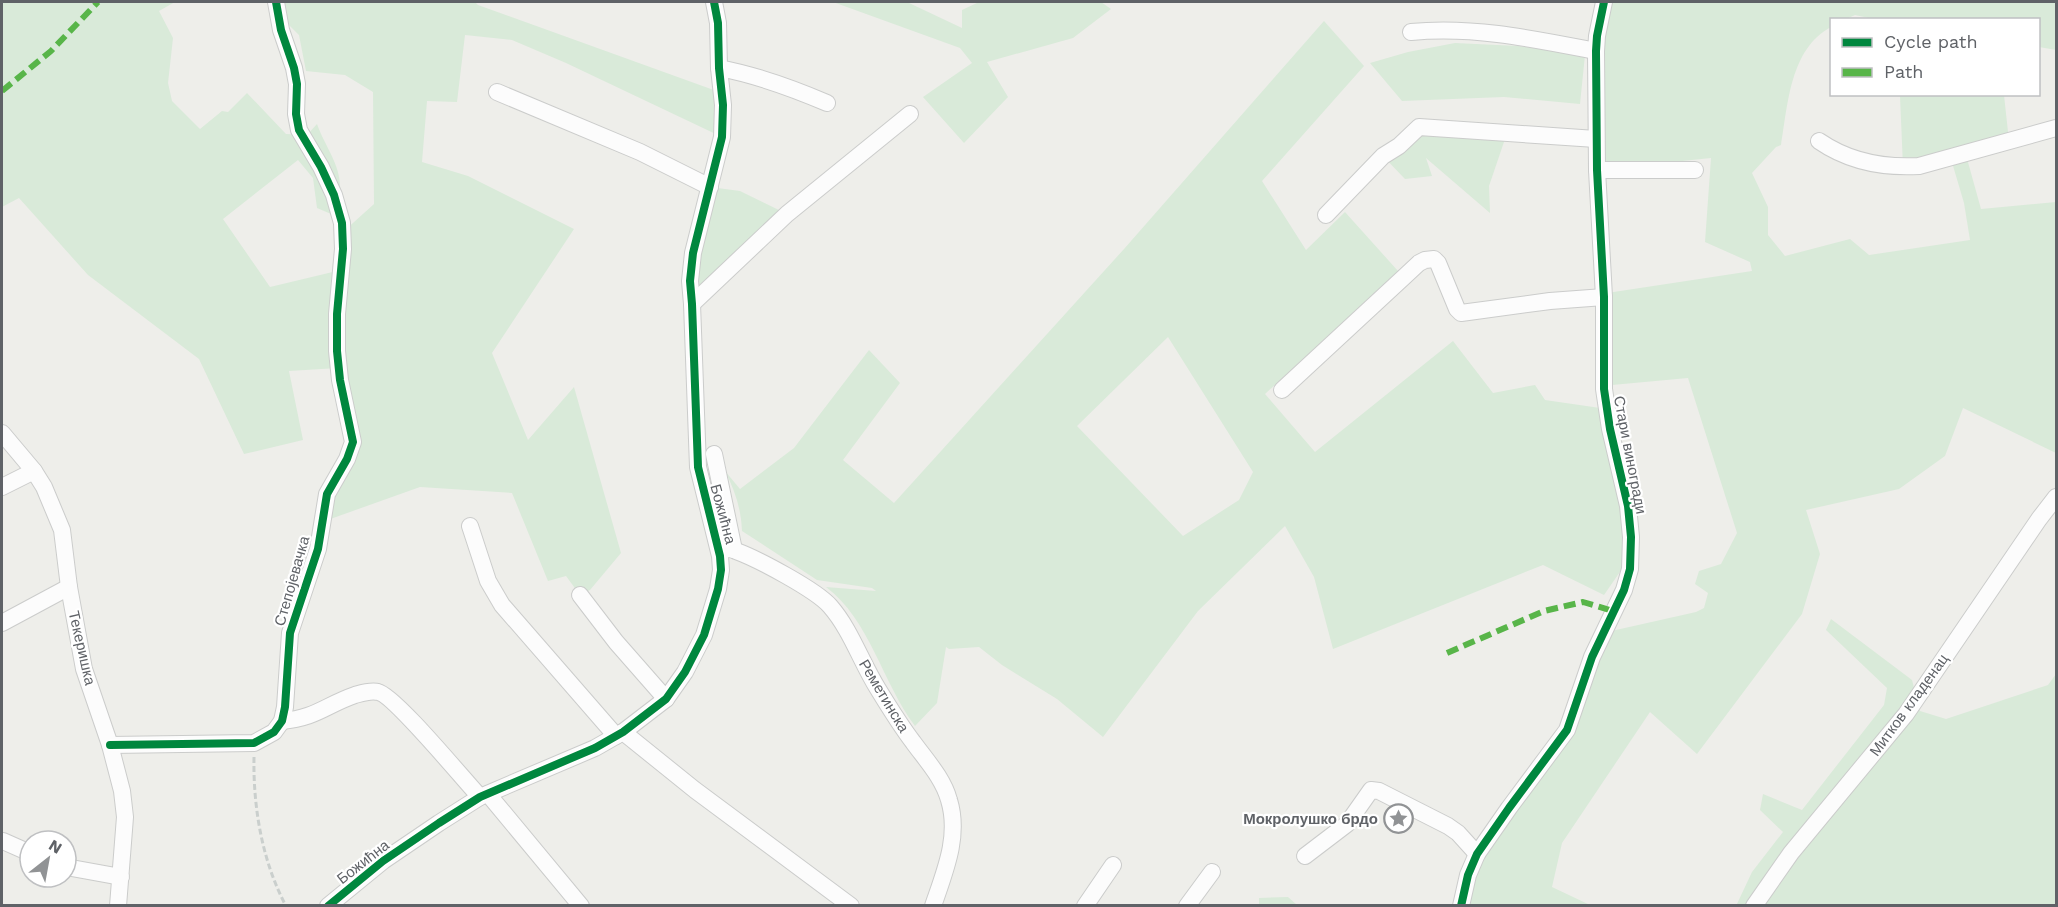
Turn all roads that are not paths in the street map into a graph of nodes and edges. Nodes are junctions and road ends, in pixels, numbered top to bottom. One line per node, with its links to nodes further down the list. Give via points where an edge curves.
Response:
1 (276, 2): 31 (street, Степојевачка, via 297,84 298,130 321,167 342,223 337,351 353,442 327,494 318,549 290,633)
2 (714, 2): 6 (street, Божићна)
3 (1604, 2): 5 (street, Стари виногради)
4 (1411, 32): 5 (street, via 1497,32)
5 (1596, 51): 11 (street, Стари виногради)
6 (719, 68): 8 (street, via 789,87); 15 (street, Божићна, via 723,137)
7 (497, 92): 15 (street, via 640,152)
8 (827, 103)
9 (910, 114): 18 (street, via 787,214)
10 (2056, 128): 12 (street, via 1919,166 1895,167 1856,159)
11 (1596, 139): 13 (street, Стари виногради); 16 (street, via 1419,127 1383,156)
12 (1819, 141)
13 (1597, 170): 14 (street); 17 (street, Стари виногради)
14 (1695, 170)
15 (710, 187): 18 (street, Божићна, via 693,253)
16 (1326, 215)
17 (1604, 297): 19 (street, via 1461,313 1438,263 1425,260); 37 (street, Стари виногради, via 1605,389 1628,506 1630,568 1624,590 1592,657 1567,730)
18 (692, 304): 26 (street, Божићна, via 698,467)
19 (1282, 390)
20 (2, 433): 22 (street, Текеришка)
21 (714, 454): 26 (street)
22 (34, 471): 23 (street); 27 (street, Текеришка, via 53,504 62,530)
23 (2, 487)
24 (2056, 497): 51 (street, Митков кладенац, via 1906,714 1791,853)
25 (470, 526): 32 (street, via 488,581 502,605)
26 (726, 550): 30 (street, Божићна, via 704,635); 47 (street, Реметинска, via 808,590 831,608 900,725 941,780 954,829)
27 (69, 586): 29 (street); 33 (street, Текеришка, via 84,669)
28 (580, 595): 30 (street)
29 (2, 623)
30 (666, 699): 32 (street, Божићна)
31 (282, 721): 33 (street, via 274,732 254,743); 34 (street, via 316,715 356,695 379,692 402,710)
32 (620, 734): 34 (street, Божићна); 46 (street)
33 (110, 745): 42 (street, Текеришка, via 123,791)
34 (484, 795): 44 (street, Божићна, via 383,861); 45 (street)
35 (3, 841): 36 (street)
36 (18, 848)
37 (1477, 854): 38 (street, via 1458,832 1379,790 1371,790 1347,824); 50 (street, Стари виногради)
38 (1305, 856)
39 (1113, 865): 48 (street)
40 (78, 869): 42 (street)
41 (1212, 872): 49 (street)
42 (121, 877): 43 (street, Текеришка)
43 (118, 906)
44 (328, 906)
45 (581, 906)
46 (851, 906)
47 (933, 906)
48 (1085, 906)
49 (1187, 906)
50 (1461, 906)
51 (1754, 906)

